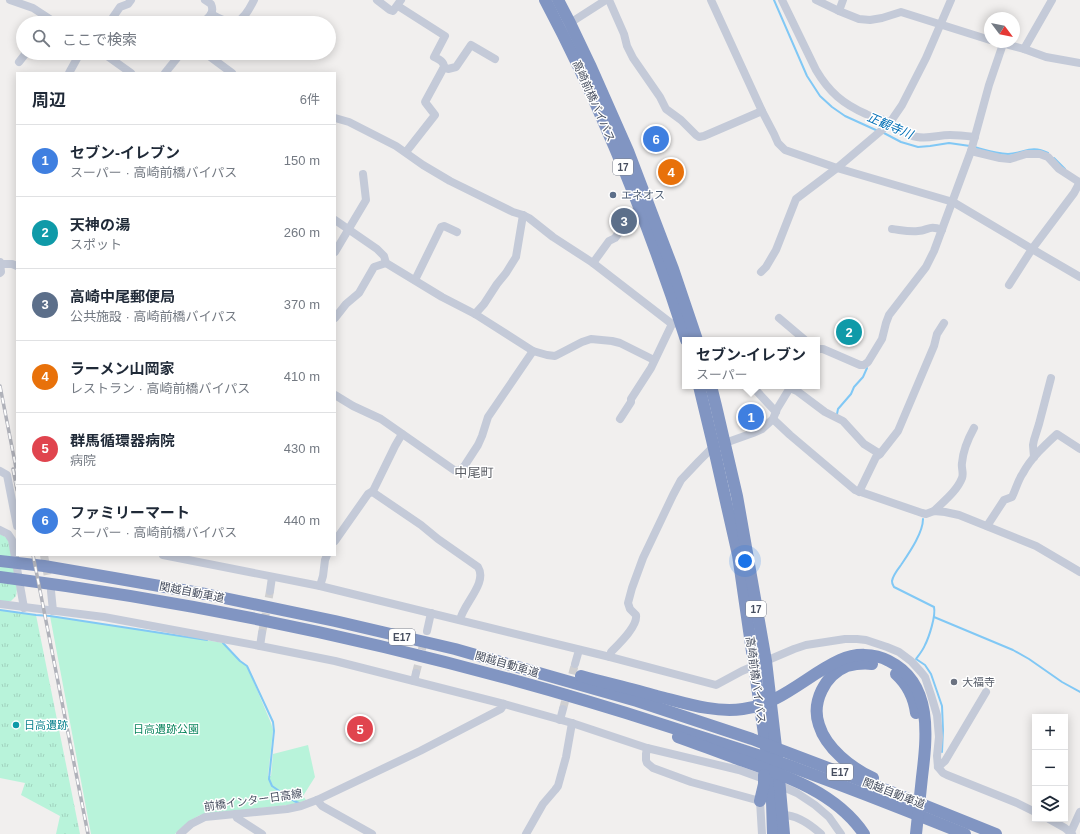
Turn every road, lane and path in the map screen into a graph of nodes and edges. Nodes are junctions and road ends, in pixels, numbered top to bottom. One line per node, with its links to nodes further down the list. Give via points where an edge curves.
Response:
1 (10, 0): 19 (street, via 33,8)
2 (131, 0): 20 (street, via 120,7)
3 (205, 0): 18 (street, via 211,4)
4 (254, 0): 22 (street)
5 (376, 0): 16 (street, via 393,11)
6 (545, 0): 51 (highway, 高崎前橋バイパス / 17, via 587,85)
7 (558, 0): 23 (highway, 高崎前橋バイパス / 17)
8 (606, 0): 23 (street)
9 (609, 0): 40 (street, via 633,58 666,109 696,135 704,136)
10 (711, 0): 40 (street)
11 (782, 0): 42 (street, via 822,81 838,98 856,110 884,120)
12 (816, 0): 17 (street)
13 (844, 0): 17 (street)
14 (950, 0): 24 (street)
15 (1052, 0): 28 (street)
16 (399, 3): 35 (street, via 445,36 434,57 443,62)
17 (839, 11): 24 (street, via 859,19 870,20 901,12)
18 (211, 14): 21 (street)
19 (43, 16)
20 (114, 16)
21 (215, 16)
22 (243, 16)
23 (570, 23): 75 (highway, 高崎前橋バイパス / 17, via 628,151 674,269)
24 (940, 24): 25 (street); 42 (street, via 902,105)
25 (984, 38)
26 (999, 48): 43 (street)
27 (1020, 48): 28 (street)
28 (1024, 49): 34 (street, via 1046,57)
29 (495, 59): 35 (street, via 471,45 456,67)
30 (76, 60): 36 (street)
31 (113, 60): 37 (street)
32 (175, 60): 38 (street)
33 (214, 60): 39 (street)
34 (1080, 64)
35 (444, 67): 45 (street, via 425,102 435,115)
36 (70, 72)
37 (130, 72)
38 (166, 72)
39 (231, 72)
40 (762, 111): 46 (street, via 778,143 785,150)
41 (336, 118): 45 (street, via 349,122)
42 (888, 124): 43 (street, via 915,137); 46 (street)
43 (975, 137): 44 (street)
44 (971, 151): 48 (street, via 1010,159 1026,154 1040,154 1048,157 1059,169); 50 (street)
45 (406, 152): 52 (street, via 450,181)
46 (837, 168): 50 (street); 64 (street, via 796,199 776,250)
47 (364, 174): 55 (street, via 366,200)
48 (1080, 182): 49 (street)
49 (1077, 195): 59 (street)
50 (953, 202): 56 (street); 59 (street)
51 (639, 206): 62 (street); 73 (highway, 高崎前橋バイパス / 17)
52 (523, 215): 62 (street); 69 (street, via 516,257)
53 (336, 221): 55 (street)
54 (892, 229): 56 (street, via 915,232 935,227)
55 (349, 230): 58 (street); 61 (street, via 377,249 384,256)
56 (942, 230): 77 (street, via 929,263 889,315 882,339 868,362 860,365)
57 (457, 232): 67 (street, via 441,227)
58 (336, 250)
59 (1032, 250): 66 (street); 68 (street)
60 (0, 263): 63 (street); 65 (street)
61 (386, 263): 67 (street); 70 (street, via 374,267 359,293)
62 (593, 264): 73 (street)
63 (16, 266)
64 (761, 272)
65 (0, 273)
66 (1080, 277)
67 (415, 280): 69 (street)
68 (1009, 286)
69 (475, 314): 78 (street)
70 (336, 317)
71 (779, 318): 76 (street)
72 (944, 323): 93 (street, via 937,334 898,431)
73 (677, 324): 74 (highway, 高崎前橋バイパス / 17); 79 (street)
74 (684, 337)
75 (696, 337)
76 (801, 337)
77 (820, 350)
78 (533, 351): 79 (street, via 555,356 590,339 620,343); 90 (street, via 488,417 480,440 461,470 454,470)
79 (654, 360): 88 (street)
80 (1051, 378): 94 (street, via 1034,440)
81 (700, 389): 91 (highway, 高崎前橋バイパス / 17)
82 (711, 389): 91 (highway, 高崎前橋バイパス / 17)
83 (754, 389): 87 (street)
84 (790, 389): 87 (street)
85 (794, 389): 93 (street, via 825,412 843,421 864,444)
86 (336, 396): 90 (street, via 381,419)
87 (775, 416): 91 (street, via 762,429); 97 (street, via 790,435)
88 (620, 419)
89 (974, 428): 98 (street, via 962,463 963,476 954,491)
90 (402, 434): 96 (street)
91 (720, 446): 124 (street, via 709,452 684,476 672,495 632,588 628,603 636,615 636,622 611,652); 125 (highway, 高崎前橋バイパス / 17, via 737,496); 127 (highway, 高崎前橋バイパス / 17)
92 (1080, 449): 94 (street, via 1057,434)
93 (880, 454): 97 (street, via 876,457)
94 (1034, 457): 100 (street, via 1022,474 1012,497 1004,500)
95 (0, 471): 99 (street, via 7,476)
96 (373, 491): 104 (street, via 368,494); 118 (street, via 480,569 479,583)
97 (859, 492): 98 (street, via 922,513)
98 (934, 511): 100 (street, via 959,515)
99 (16, 522)
100 (987, 526): 108 (street, via 1036,546)
101 (16, 528): 103 (street)
102 (0, 530): 103 (street)
103 (9, 536): 115 (street, via 12,540)
104 (336, 540)
105 (169, 556): 110 (street)
106 (327, 556): 111 (street)
107 (0, 561): 122 (highway, 関越自動車道 / E17, via 44,566 205,594)
108 (1080, 572)
109 (0, 577): 112 (highway, 関越自動車道 / E17)
110 (272, 577): 111 (street); 113 (street)
111 (320, 586): 117 (street)
112 (49, 587): 116 (street); 135 (highway, 関越自動車道 / E17, via 202,608 413,654 594,702 646,727)
113 (270, 590)
114 (0, 604): 115 (street)
115 (24, 608): 116 (street)
116 (53, 611): 121 (street, via 104,617)
117 (431, 613): 118 (street); 119 (street)
118 (460, 620): 123 (street)
119 (426, 631)
120 (262, 633): 121 (street)
121 (260, 646): 129 (street, via 415,677)
122 (455, 649): 138 (highway, 関越自動車道 / E17, via 637,701 752,739); 159 (highway, via 515,659 716,710 750,708 767,703 840,660 852,656 881,657 894,663 914,682 925,714 925,758)
123 (579, 650): 124 (street); 126 (street)
124 (610, 657): 127 (street, via 716,685)
125 (766, 661): 127 (street); 136 (street, via 801,647 857,639 899,652 921,672 932,694 938,724); 145 (highway, 高崎前橋バイパス / 17)
126 (576, 664)
127 (754, 666): 134 (highway, 高崎前橋バイパス / 17)
128 (986, 692): 136 (street, via 945,761)
129 (504, 704): 131 (street); 139 (street, via 501,709 420,751)
130 (563, 709): 131 (street)
131 (560, 720): 132 (street)
132 (572, 723): 133 (street); 151 (street, via 558,786 543,804)
133 (647, 748): 135 (street, via 731,768); 140 (street, via 647,764 653,768)
134 (766, 748): 140 (highway); 153 (highway, 高崎前橋バイパス / 17)
135 (754, 764): 137 (highway); 138 (highway, 関越自動車道 / E17, via 787,765)
136 (938, 768): 142 (street, via 947,776)
137 (788, 783): 156 (street, via 829,818); 157 (highway, via 810,788 830,800 849,816)
138 (894, 795): 141 (highway, 関越自動車道 / E17); 141 (highway); 158 (highway, via 835,751 819,724 817,705 822,691 834,675 846,667 865,663 885,667 902,680 913,701 918,729)
139 (317, 800): 144 (street, 前橋インター日高線, via 301,806); 150 (street, 前橋インター日高線, via 322,806)
140 (760, 802): 152 (street)
141 (933, 810): 160 (highway, 関越自動車道 / E17); 161 (highway, 関越自動車道 / E17); 162 (highway, via 985,824)
142 (1032, 810)
143 (1080, 812): 147 (street)
144 (235, 814): 148 (street, 前橋インター日高線, via 199,820); 149 (street, via 237,818)
145 (783, 815): 154 (highway, 高崎前橋バイパス / 17); 155 (street, via 794,817)
146 (1054, 822): 147 (street)
147 (1073, 831)
148 (180, 834)
149 (262, 834)
150 (370, 834)
151 (526, 834)
152 (762, 834)
153 (773, 834)
154 (784, 834)
155 (821, 834)
156 (841, 834)
157 (864, 834)
158 (908, 834)
159 (916, 834)
160 (965, 834)
161 (996, 834)
162 (1004, 834)

